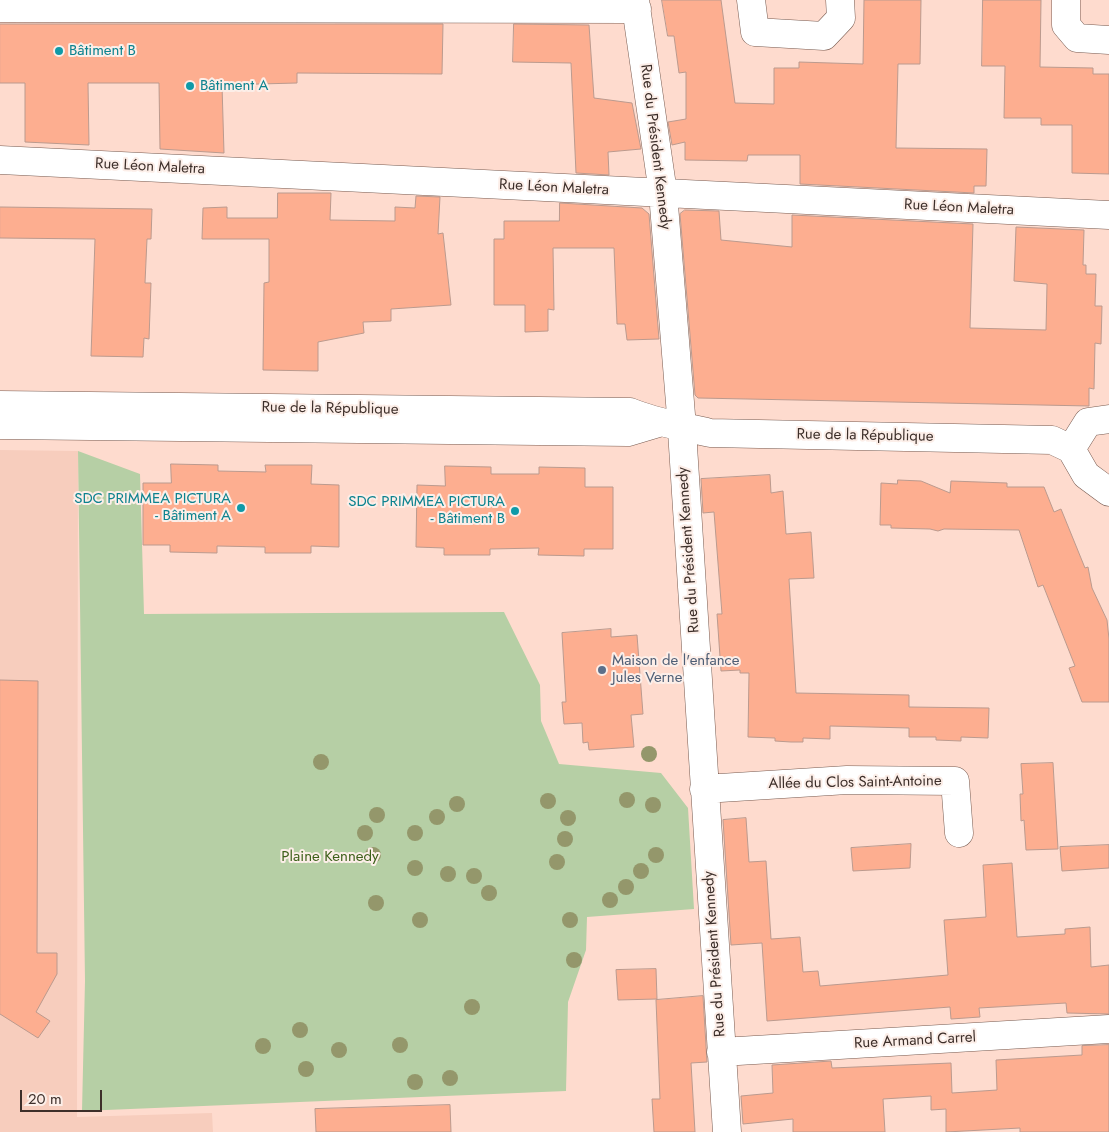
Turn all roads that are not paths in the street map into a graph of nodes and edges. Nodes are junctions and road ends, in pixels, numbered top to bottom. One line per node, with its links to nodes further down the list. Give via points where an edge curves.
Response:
1 (751, 0): 2 (street, via 754,32 824,36 841,18)
2 (840, 0)
3 (1066, 0): 6 (street, via 1066,25 1077,38)
4 (636, 5): 5 (street); 8 (street, Rue du Président Kennedy)
5 (0, 8)
6 (1109, 40)
7 (0, 160): 8 (street, Rue Léon Maletra)
8 (663, 193): 9 (street, Rue Léon Maletra); 13 (street, Rue du Président Kennedy)
9 (1109, 215)
10 (0, 405): 11 (street, Rue de la République)
11 (63, 415): 13 (street, Rue de la République, via 630,412); 14 (street, Rue de la République)
12 (1109, 419): 15 (street, via 1088,422)
13 (669, 424): 15 (street, Rue de la République, via 710,433 1052,440); 17 (street, Rue du Président Kennedy)
14 (0, 425)
15 (1071, 449): 16 (street, via 1086,475)
16 (1109, 492)
17 (704, 789): 18 (street, Allée du Clos Saint-Antoine, via 847,780 955,781); 20 (street, Rue du Président Kennedy)
18 (959, 833)
19 (1109, 1030): 20 (street, Rue Armand Carrel)
20 (721, 1052): 21 (street, Rue du Président Kennedy)
21 (727, 1132)

